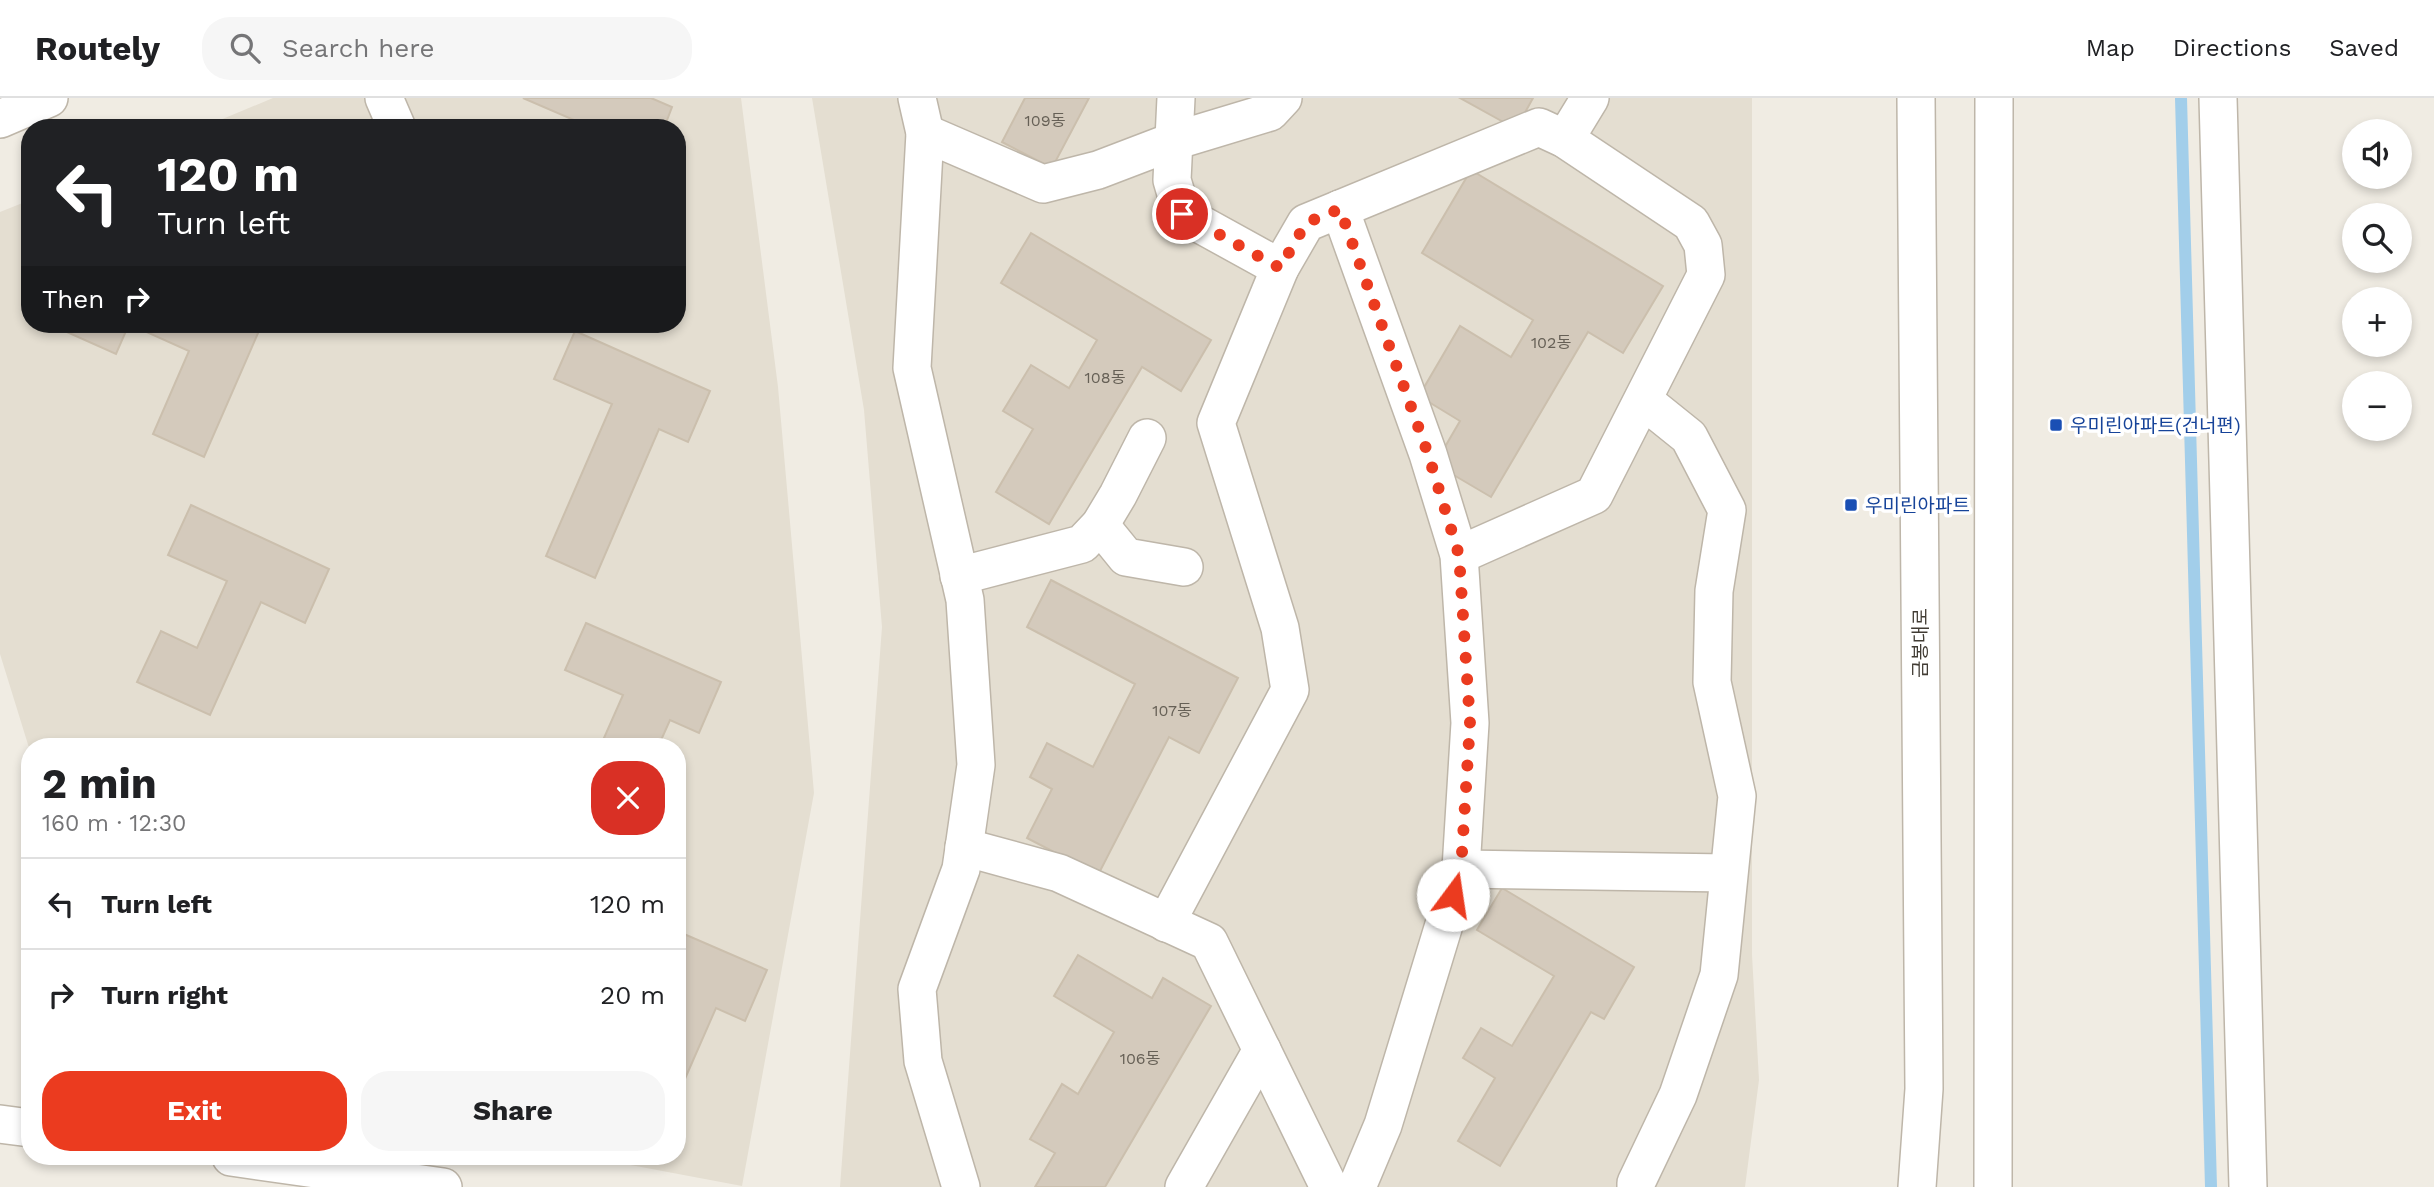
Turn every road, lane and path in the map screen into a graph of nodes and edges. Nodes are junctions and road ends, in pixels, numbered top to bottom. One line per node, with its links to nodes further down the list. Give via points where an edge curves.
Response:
1 (49, 98): 10 (street)
2 (384, 98): 11 (street)
3 (917, 98): 12 (street)
4 (1176, 98): 14 (street)
5 (1283, 98): 14 (street, via 1270,112)
6 (1590, 98): 13 (street)
7 (1916, 98): 38 (street, 금봉대로, via 1924,1076)
8 (1994, 98): 39 (street)
9 (2218, 98): 40 (street)
10 (0, 119)
11 (393, 119)
12 (925, 133): 14 (street, via 1043,184 1098,170); 22 (street, via 912,368)
13 (1565, 139): 15 (street, via 1539,127); 17 (street, via 1691,223 1703,245 1706,275)
14 (1174, 141): 16 (street, via 1172,180 1182,214)
15 (1340, 209): 16 (street, via 1306,223); 20 (street, via 1428,454)
16 (1280, 268): 26 (street, via 1216,422 1280,628 1290,691)
17 (1643, 400): 20 (street, via 1594,495); 25 (street, via 1689,437 1727,510 1714,592 1712,682 1737,796)
18 (1147, 438): 19 (street)
19 (1100, 525): 21 (street, via 1126,557); 22 (street, via 1082,544)
20 (1459, 555): 24 (street, via 1470,723)
21 (1184, 567)
22 (959, 576): 23 (street, via 965,600 976,765)
23 (964, 847): 26 (street, via 1059,873); 33 (street, via 961,869 917,989 923,1061)
24 (1461, 869): 25 (street); 36 (street, via 1383,1125)
25 (1728, 873): 37 (street, via 1719,975 1678,1095)
26 (1166, 923): 27 (street, via 1209,942)
27 (1262, 1051): 34 (street); 35 (street)
28 (0, 1124): 29 (street)
29 (21, 1127)
30 (252, 1165): 31 (street)
31 (278, 1175): 32 (street)
32 (443, 1187)
33 (961, 1187)
34 (1184, 1187)
35 (1329, 1187)
36 (1357, 1187)
37 (1636, 1187)
38 (1917, 1187)
39 (1993, 1187)
40 (2248, 1187)

